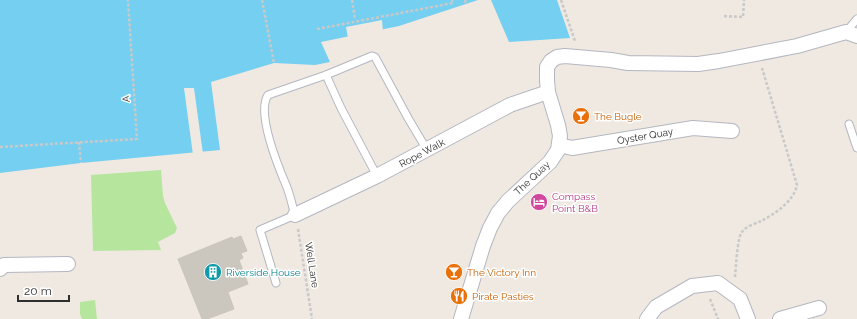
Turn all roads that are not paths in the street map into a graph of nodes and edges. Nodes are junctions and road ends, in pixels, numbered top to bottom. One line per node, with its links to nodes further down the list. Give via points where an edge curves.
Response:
1 (857, 18): 2 (lane)
2 (852, 34): 4 (street, via 698,64 628,63 557,57 551,60 547,67)
3 (326, 75): 9 (lane, via 369,56 375,57); 10 (lane); 11 (lane, via 277,92 265,100 268,134)
4 (548, 92): 7 (street, via 558,125); 9 (street, Rope Walk, via 510,105)
5 (850, 124): 8 (lane)
6 (732, 131): 7 (street, Oyster Quay, via 693,128 572,148)
7 (559, 145): 16 (street, The Quay, via 556,155 550,162 508,201 495,218 483,246)
8 (857, 148)
9 (427, 150): 10 (street, Rope Walk)
10 (377, 176): 11 (street, Rope Walk)
11 (296, 214): 14 (lane, via 260,230)
12 (68, 264): 13 (street, via 4,265)
13 (0, 269)
14 (276, 283)
15 (819, 308): 19 (street)
16 (461, 319)
17 (647, 319): 18 (street, via 656,307 692,286 718,284 740,299)
18 (748, 319)
19 (780, 319)

